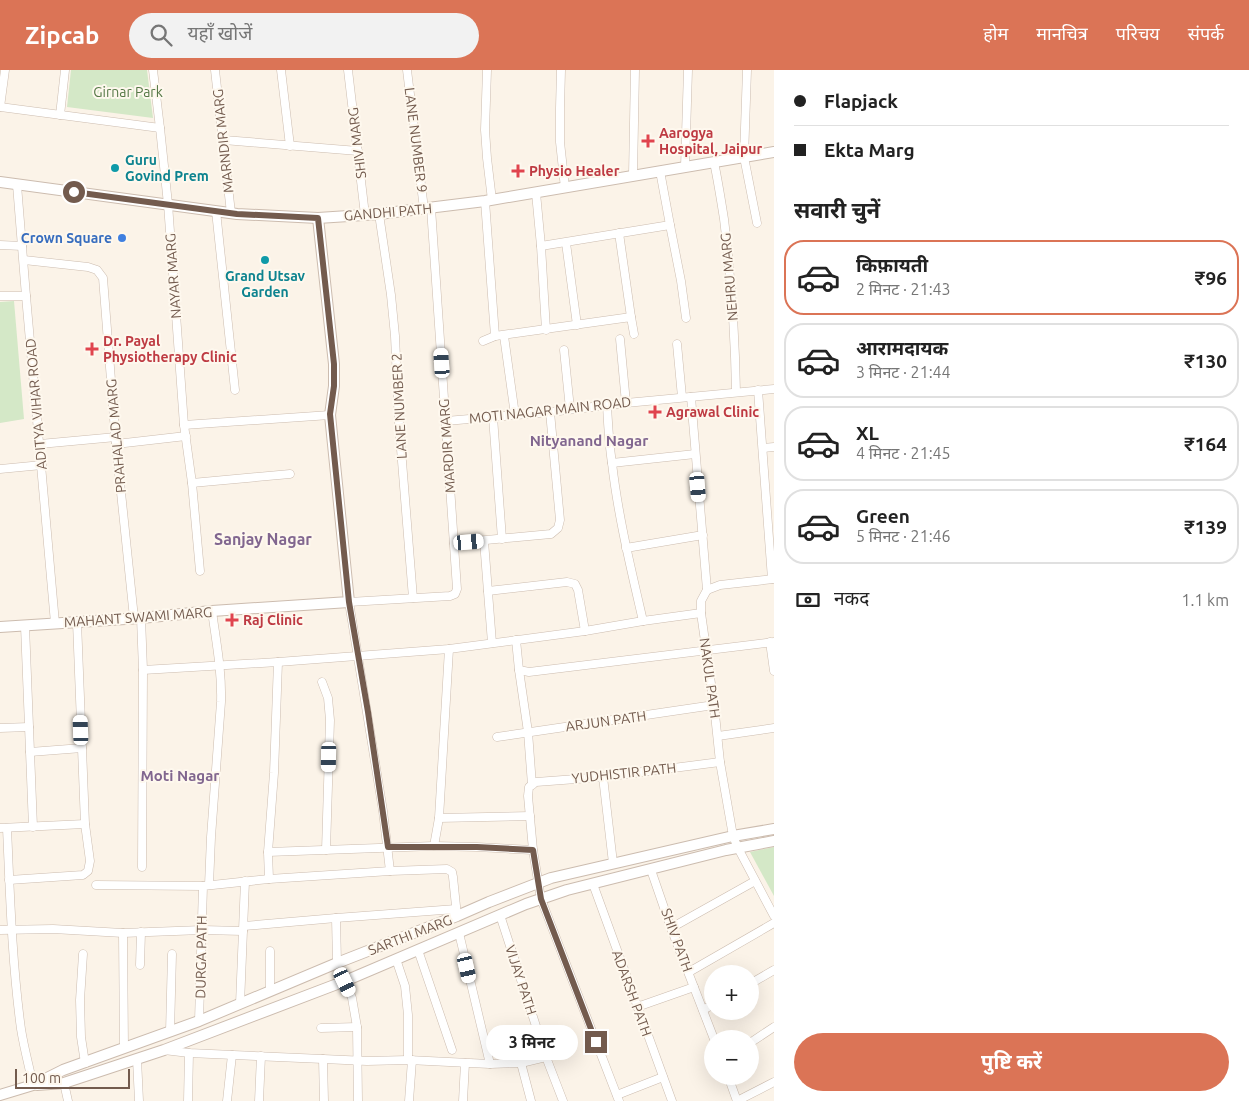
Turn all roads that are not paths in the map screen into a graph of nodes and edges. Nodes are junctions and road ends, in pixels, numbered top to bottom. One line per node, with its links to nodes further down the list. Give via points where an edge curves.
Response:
1 (5, 70): 13 (street)
2 (65, 70): 14 (street)
3 (153, 70): 15 (street, NAYAR MARG)
4 (216, 70): 16 (street, MARNDIR MARG)
5 (281, 70): 17 (street)
6 (348, 70): 18 (street, SHIV MARG)
7 (407, 70): 31 (street, LANE NUMBER 9)
8 (488, 70): 29 (street, via 485,130)
9 (561, 70): 27 (street, via 560,142)
10 (635, 70): 24 (street)
11 (688, 70): 22 (street)
12 (747, 70): 20 (street)
13 (0, 106): 14 (street)
14 (60, 115): 15 (street)
15 (160, 128): 30 (street, NAYAR MARG)
16 (224, 140): 17 (street); 33 (street, MARNDIR MARG)
17 (290, 146): 18 (street)
18 (358, 151): 35 (street, SHIV MARG)
19 (774, 152): 20 (street, GANDHI PATH)
20 (744, 157): 21 (street, GANDHI PATH); 37 (street)
21 (714, 162): 22 (street, GANDHI PATH); 61 (street, NEHRU MARG, via 731,288)
22 (684, 167): 23 (street, GANDHI PATH)
23 (660, 171): 24 (street, GANDHI PATH); 38 (street)
24 (633, 175): 27 (street, GANDHI PATH)
25 (0, 182): 26 (street, GANDHI PATH)
26 (17, 185): 30 (street, GANDHI PATH); 42 (street, ADITYA VIHAR ROAD)
27 (565, 188): 28 (street, GANDHI PATH)
28 (536, 193): 29 (street, GANDHI PATH); 43 (street)
29 (489, 200): 31 (street, GANDHI PATH); 52 (street)
30 (168, 204): 32 (street, GANDHI PATH); 72 (street, NAYAR MARG)
31 (428, 209): 34 (street, GANDHI PATH); 71 (street, MARDIR MARG)
32 (216, 211): 33 (street, GANDHI PATH); 59 (street)
33 (231, 213): 36 (street, GANDHI PATH)
34 (379, 214): 35 (street, GANDHI PATH); 94 (street, LANE NUMBER 2, via 395,336)
35 (365, 215): 36 (street, GANDHI PATH)
36 (318, 218): 68 (street, via 334,364)
37 (757, 223)
38 (670, 225): 39 (street); 48 (street)
39 (619, 233): 40 (street); 47 (street)
40 (566, 242): 43 (street); 49 (street)
41 (0, 245): 42 (street)
42 (22, 246): 44 (street, ADITYA VIHAR ROAD)
43 (541, 246): 50 (street)
44 (24, 260): 46 (street, ADITYA VIHAR ROAD); 74 (street, PRAHALAD MARG, via 88,267 97,270 103,278)
45 (0, 296): 46 (street)
46 (26, 296): 75 (street, ADITYA VIHAR ROAD)
47 (632, 317): 49 (street); 51 (street)
48 (686, 318)
49 (578, 325): 50 (street)
50 (546, 330): 53 (street)
51 (634, 334)
52 (495, 336): 53 (street); 55 (street)
53 (504, 336): 69 (street)
54 (620, 339): 64 (street)
55 (483, 341)
56 (677, 344): 62 (street)
57 (564, 350): 66 (street)
58 (774, 389): 60 (street, MOTI NAGAR MAIN ROAD)
59 (235, 390)
60 (758, 390): 61 (street, MOTI NAGAR MAIN ROAD); 76 (street)
61 (736, 392): 63 (street, MOTI NAGAR MAIN ROAD)
62 (682, 397): 63 (street, MOTI NAGAR MAIN ROAD); 64 (street, MOTI NAGAR MAIN ROAD)
63 (691, 397): 78 (street, NAKUL PATH)
64 (626, 403): 65 (street, MOTI NAGAR MAIN ROAD)
65 (607, 405): 66 (street, MOTI NAGAR MAIN ROAD); 79 (street)
66 (570, 409): 67 (street, MOTI NAGAR MAIN ROAD)
67 (550, 412): 69 (street, MOTI NAGAR MAIN ROAD); 85 (street, via 560,520 558,528 551,534)
68 (330, 414): 72 (street); 95 (street)
69 (515, 415): 70 (street, MOTI NAGAR MAIN ROAD)
70 (493, 417): 71 (street, MOTI NAGAR MAIN ROAD); 85 (street)
71 (446, 421): 87 (street, MARDIR MARG)
72 (184, 425): 73 (street, NAYAR MARG)
73 (186, 436): 74 (street); 83 (street, NAYAR MARG)
74 (116, 440): 75 (street); 98 (street, PRAHALAD MARG)
75 (40, 444): 80 (street, ADITYA VIHAR ROAD)
76 (763, 448): 77 (street); 90 (street)
77 (774, 448)
78 (695, 454): 79 (street); 84 (street, NAKUL PATH)
79 (612, 463): 88 (street)
80 (42, 465): 81 (street); 101 (street, ADITYA VIHAR ROAD)
81 (0, 469)
82 (290, 474): 83 (street)
83 (192, 483): 89 (street, NAYAR MARG)
84 (703, 536): 88 (street); 91 (street, NAKUL PATH)
85 (502, 539): 86 (street)
86 (484, 541): 87 (street); 92 (street)
87 (454, 544): 93 (street, MARDIR MARG)
88 (626, 548): 99 (street)
89 (200, 571)
90 (773, 579): 91 (street, via 720,585)
91 (707, 590): 97 (street, NAKUL PATH)
92 (488, 591): 104 (street, via 567,582 574,584 578,590); 107 (street)
93 (456, 594): 94 (street, MAHANT SWAMI MARG)
94 (413, 598): 95 (street, MAHANT SWAMI MARG)
95 (349, 602): 96 (street, MAHANT SWAMI MARG); 110 (street)
96 (212, 611): 98 (street, MAHANT SWAMI MARG); 112 (street, DURGA PATH)
97 (701, 613): 99 (street); 109 (street, NAKUL PATH)
98 (138, 618): 100 (street, MAHANT SWAMI MARG); 113 (street, PRAHALAD MARG)
99 (643, 621): 104 (street)
100 (77, 622): 101 (street, MAHANT SWAMI MARG); 124 (street)
101 (56, 623): 102 (street, MAHANT SWAMI MARG)
102 (25, 626): 103 (street, MAHANT SWAMI MARG); 118 (street)
103 (0, 627)
104 (585, 631): 105 (street)
105 (516, 640): 107 (street); 114 (street)
106 (772, 642): 109 (street); 115 (street)
107 (492, 644): 108 (street)
108 (449, 649): 110 (street); 130 (street)
109 (707, 650): 114 (street, via 529,672); 117 (street, NAKUL PATH)
110 (358, 656): 111 (street); 138 (street)
111 (278, 662): 112 (street); 142 (street)
112 (220, 665): 113 (street); 154 (street, DURGA PATH, via 222,702)
113 (143, 670): 144 (street, PRAHALAD MARG)
114 (519, 670): 121 (street)
115 (774, 671)
116 (322, 682): 140 (street, via 328,698 330,720)
117 (714, 705): 121 (street, ARJUN PATH); 122 (street, NAKUL PATH)
118 (29, 727): 119 (street); 125 (street)
119 (0, 728)
120 (774, 728): 122 (street)
121 (528, 732): 123 (street, ARJUN PATH); 128 (street)
122 (718, 736): 126 (street, NAKUL PATH)
123 (497, 737)
124 (82, 748): 125 (street); 131 (street)
125 (30, 752): 132 (street)
126 (720, 762): 127 (street, YUDHISTIR PATH); 135 (street, NAKUL PATH)
127 (603, 777): 128 (street, YUDHISTIR PATH, via 536,782); 143 (street)
128 (531, 786): 129 (street, via 528,796)
129 (530, 816): 130 (street); 141 (street)
130 (439, 818): 137 (street)
131 (85, 824): 132 (street); 148 (street, via 90,861 88,871 83,875)
132 (33, 827): 133 (street)
133 (4, 828): 148 (street)
134 (774, 829): 135 (street, SARTHI MARG)
135 (733, 836): 139 (street, NAKUL PATH); 143 (street, SARTHI MARG)
136 (774, 841): 139 (street)
137 (434, 846): 138 (street); 141 (street)
138 (388, 847): 140 (street); 146 (street)
139 (738, 848): 145 (street); 150 (street, NAKUL PATH)
140 (326, 850): 142 (street)
141 (533, 850): 151 (street)
142 (268, 852): 147 (street)
143 (612, 863): 151 (street, SARTHI MARG)
144 (142, 867)
145 (651, 870): 152 (street); 161 (street, SHIV PATH)
146 (390, 871): 147 (street); 156 (street, via 447,869 452,872)
147 (269, 879): 149 (street)
148 (9, 880): 164 (street)
149 (245, 881): 154 (street); 162 (street)
150 (755, 881): 158 (street, NAKUL PATH); 161 (street)
151 (538, 883): 155 (street); 156 (street, SARTHI MARG)
152 (593, 884): 155 (street); 184 (street, ADARSH PATH)
153 (96, 886): 154 (street)
154 (205, 888): 165 (street, DURGA PATH)
155 (541, 899): 157 (street); 215 (street)
156 (456, 913): 159 (street); 169 (street, SARTHI MARG)
157 (500, 915): 168 (street); 200 (street, VIJAY PATH)
158 (774, 916)
159 (336, 918): 162 (street); 175 (street)
160 (774, 923): 178 (street)
161 (671, 928): 178 (street, SHIV PATH)
162 (243, 929): 165 (street); 183 (street)
163 (0, 930): 164 (street)
164 (12, 930): 167 (street); 212 (street, via 20,1023)
165 (202, 930): 166 (street); 186 (street, DURGA PATH)
166 (141, 932): 167 (street); 176 (street)
167 (123, 933): 194 (street)
168 (459, 933): 170 (street); 208 (street)
169 (388, 943): 174 (street); 175 (street, SARTHI MARG)
170 (418, 950): 174 (street); 196 (street)
171 (270, 951): 182 (street)
172 (83, 954): 205 (street, via 80,1000)
173 (172, 954): 191 (street)
174 (396, 959): 180 (street); 204 (street, via 405,986)
175 (338, 963): 182 (street, SARTHI MARG)
176 (140, 965)
177 (774, 970): 179 (street)
178 (688, 972): 181 (street, SHIV PATH)
179 (759, 979)
180 (345, 982): 187 (street, via 352,998); 192 (street)
181 (694, 987): 184 (street); 185 (street, SHIV PATH)
182 (270, 991): 183 (street, SARTHI MARG)
183 (240, 1004): 186 (street, SARTHI MARG)
184 (637, 1007): 209 (street, ADARSH PATH)
185 (703, 1010): 190 (street, SHIV PATH)
186 (201, 1020): 191 (street, SARTHI MARG); 192 (street)
187 (357, 1026): 189 (street); 203 (street)
188 (774, 1027): 193 (street)
189 (321, 1028)
190 (711, 1030)
191 (170, 1032): 194 (street, SARTHI MARG)
192 (205, 1034): 195 (street)
193 (759, 1037)
194 (124, 1048): 205 (street, SARTHI MARG)
195 (164, 1050): 197 (street); 201 (street)
196 (452, 1050)
197 (189, 1053): 198 (street); 218 (street)
198 (232, 1055): 199 (street); 219 (street)
199 (260, 1056): 202 (street); 220 (street)
200 (546, 1057): 207 (street); 226 (street, VIJAY PATH)
201 (137, 1059): 211 (street); 217 (street)
202 (323, 1059): 203 (street); 221 (street)
203 (357, 1060): 204 (street); 222 (street)
204 (410, 1060): 206 (street); 223 (street)
205 (85, 1063): 212 (street, SARTHI MARG)
206 (465, 1063): 208 (street); 224 (street)
207 (521, 1063): 208 (street); 225 (street)
208 (490, 1064)
209 (663, 1077): 215 (street); 227 (street, ADARSH PATH)
210 (774, 1082): 228 (street)
211 (64, 1083): 212 (street); 216 (street)
212 (33, 1085): 214 (street, SARTHI MARG)
213 (731, 1085): 228 (street)
214 (0, 1095)
215 (618, 1098)
216 (68, 1101)
217 (139, 1101)
218 (188, 1101)
219 (227, 1101)
220 (259, 1101)
221 (324, 1101)
222 (358, 1101)
223 (409, 1101)
224 (463, 1101)
225 (531, 1101)
226 (564, 1101)
227 (672, 1101)
228 (737, 1101)

